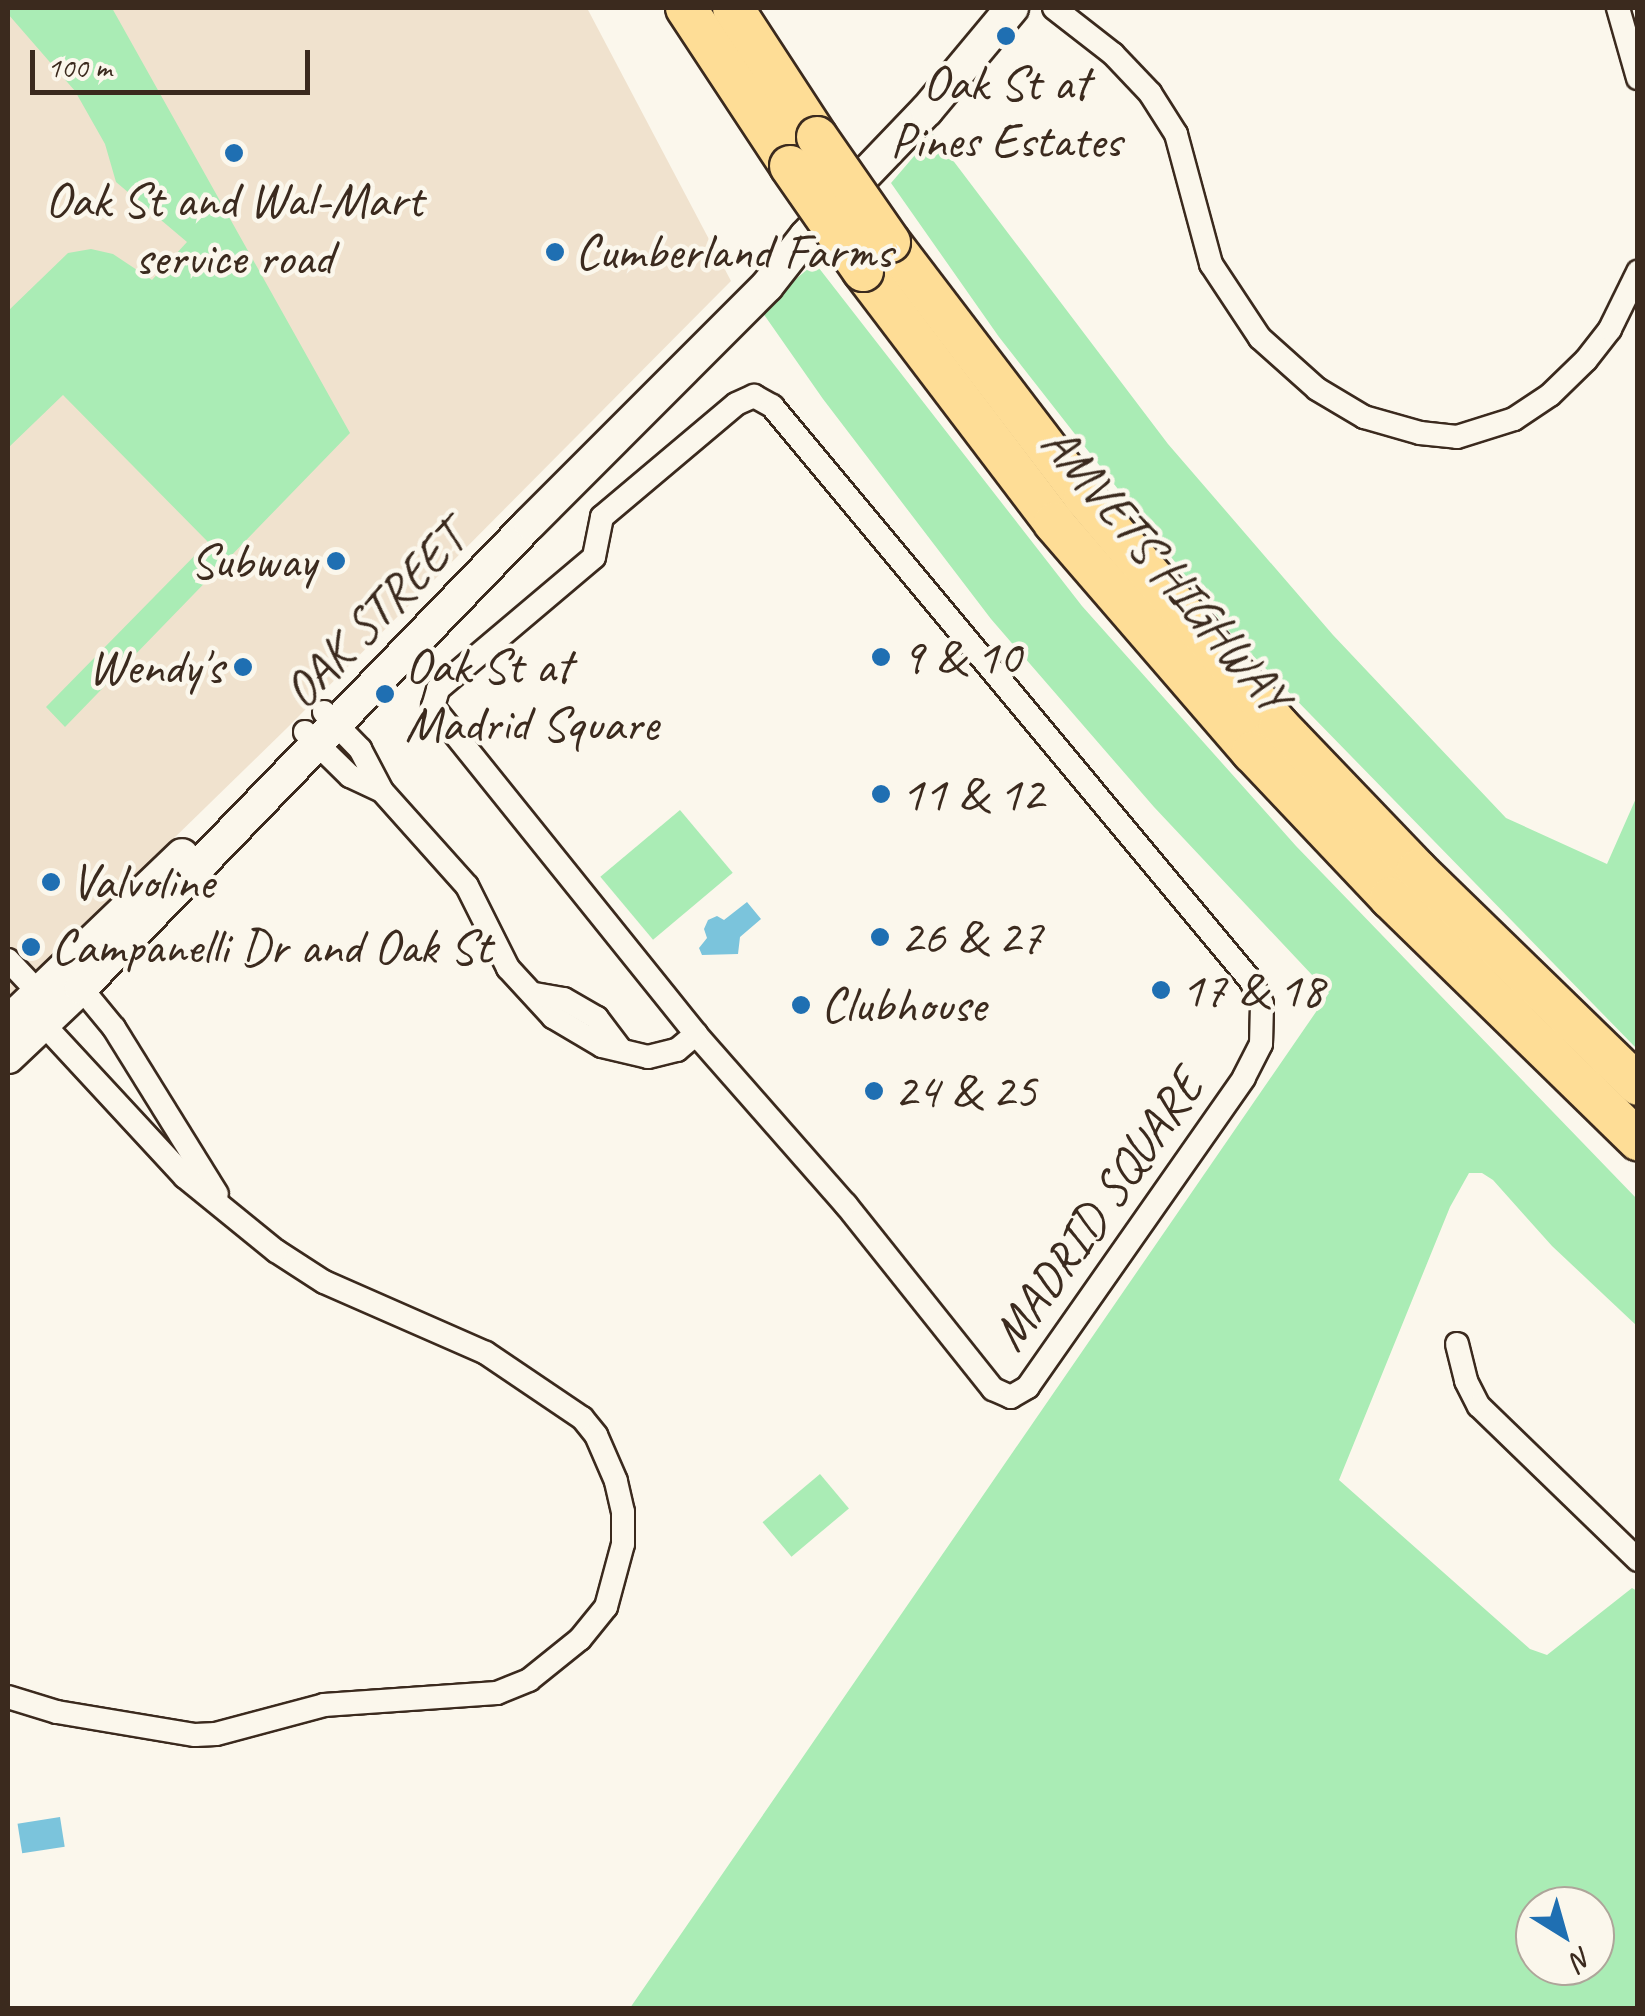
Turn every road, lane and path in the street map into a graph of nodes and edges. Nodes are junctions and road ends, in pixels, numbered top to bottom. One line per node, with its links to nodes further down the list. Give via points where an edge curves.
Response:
1 (686, 8): 7 (highway, AMVETS HIGHWAY)
2 (733, 8): 7 (highway, AMVETS HIGHWAY)
3 (1012, 8): 9 (main road, OAK STREET, via 927,110 806,236 666,362)
4 (1054, 8): 8 (street, via 1113,54 1176,134 1211,264 1260,338 1317,389 1364,416 1457,437 1514,420 1586,360)
5 (1618, 8): 6 (street)
6 (1638, 78)
7 (804, 151): 17 (highway, AMVETS HIGHWAY, bridge, via 890,242 1034,436 1246,688 1417,870); 18 (highway, AMVETS HIGHWAY, bridge, via 862,271 1054,524 1252,752 1390,898)
8 (1638, 272)
9 (321, 729): 11 (main road, OAK STREET); 12 (main road, OAK STREET); 15 (street, via 350,776 382,791 468,886 508,968 553,1017 583,1037 633,1054 662,1056)
10 (8, 960): 12 (street)
11 (81, 988): 12 (street); 14 (main road, OAK STREET); 19 (street, via 130,1050)
12 (39, 992): 13 (main road, OAK STREET); 14 (street)
13 (8, 1022)
14 (44, 1025): 16 (main road, OAK STREET); 19 (street, via 184,1176)
15 (696, 1034): 15 (street, MADRID SQUARE, via 993,1388 1011,1397 1028,1387 1244,1078 1263,1025 1251,981 772,406 754,396 610,509 598,527 594,557 432,699 440,718)
16 (8, 1057)
17 (1638, 1085)
18 (1638, 1140)
19 (221, 1202): 22 (street, via 324,1282 486,1353 582,1418 604,1452 623,1512 620,1560 606,1607 552,1664 486,1695 343,1702 195,1735)
20 (1458, 1344): 21 (street, via 1479,1406)
21 (1638, 1560)
22 (8, 1697)

